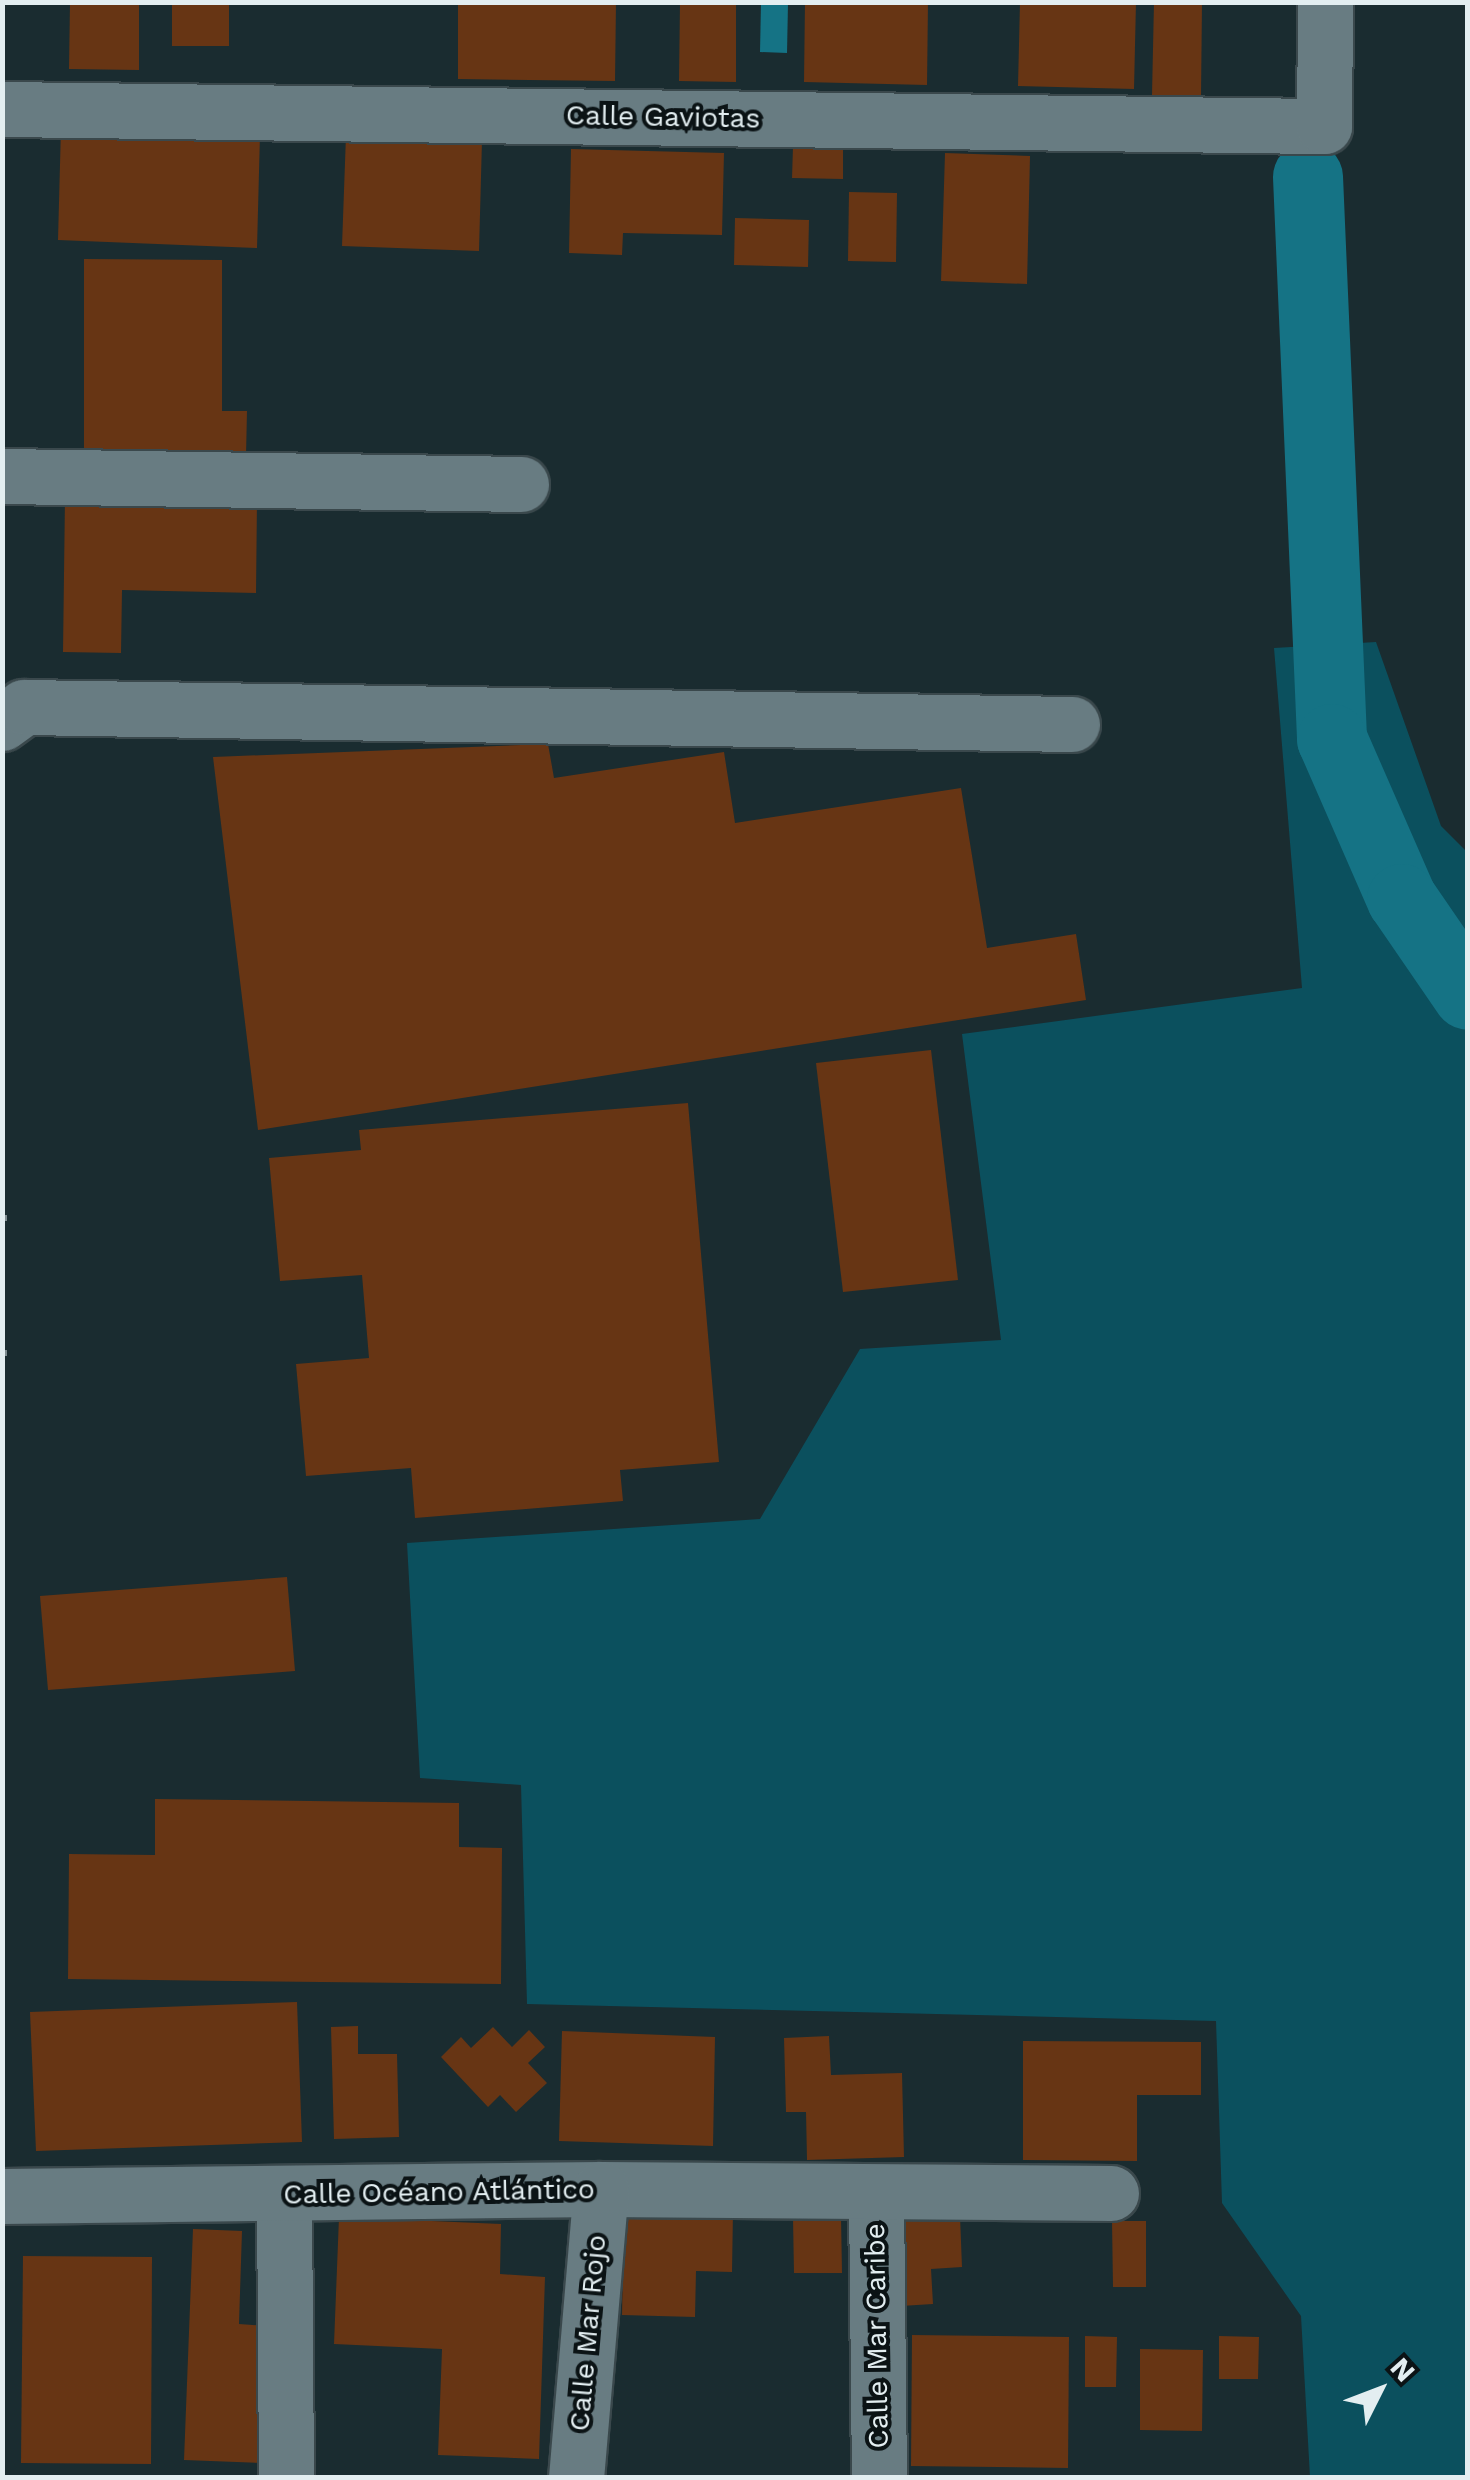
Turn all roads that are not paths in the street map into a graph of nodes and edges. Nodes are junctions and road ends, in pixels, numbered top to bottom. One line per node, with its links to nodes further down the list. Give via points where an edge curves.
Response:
1 (1325, 2): 2 (street, Calle Gaviotas, via 1324,126)
2 (2, 108)
3 (2, 476): 4 (street)
4 (521, 484)
5 (2, 722): 6 (street, via 24,707)
6 (1072, 724)
7 (601, 2189): 9 (street, Calle Océano Atlántico); 11 (street, Calle Océano Atlántico); 13 (street, Calle Mar Rojo)
8 (1111, 2193): 9 (street, Calle Océano Atlántico)
9 (876, 2194): 14 (street, Calle Mar Caribe)
10 (2, 2196): 11 (street, Calle Océano Atlántico)
11 (284, 2196): 12 (street)
12 (286, 2478)
13 (576, 2478)
14 (878, 2478)

